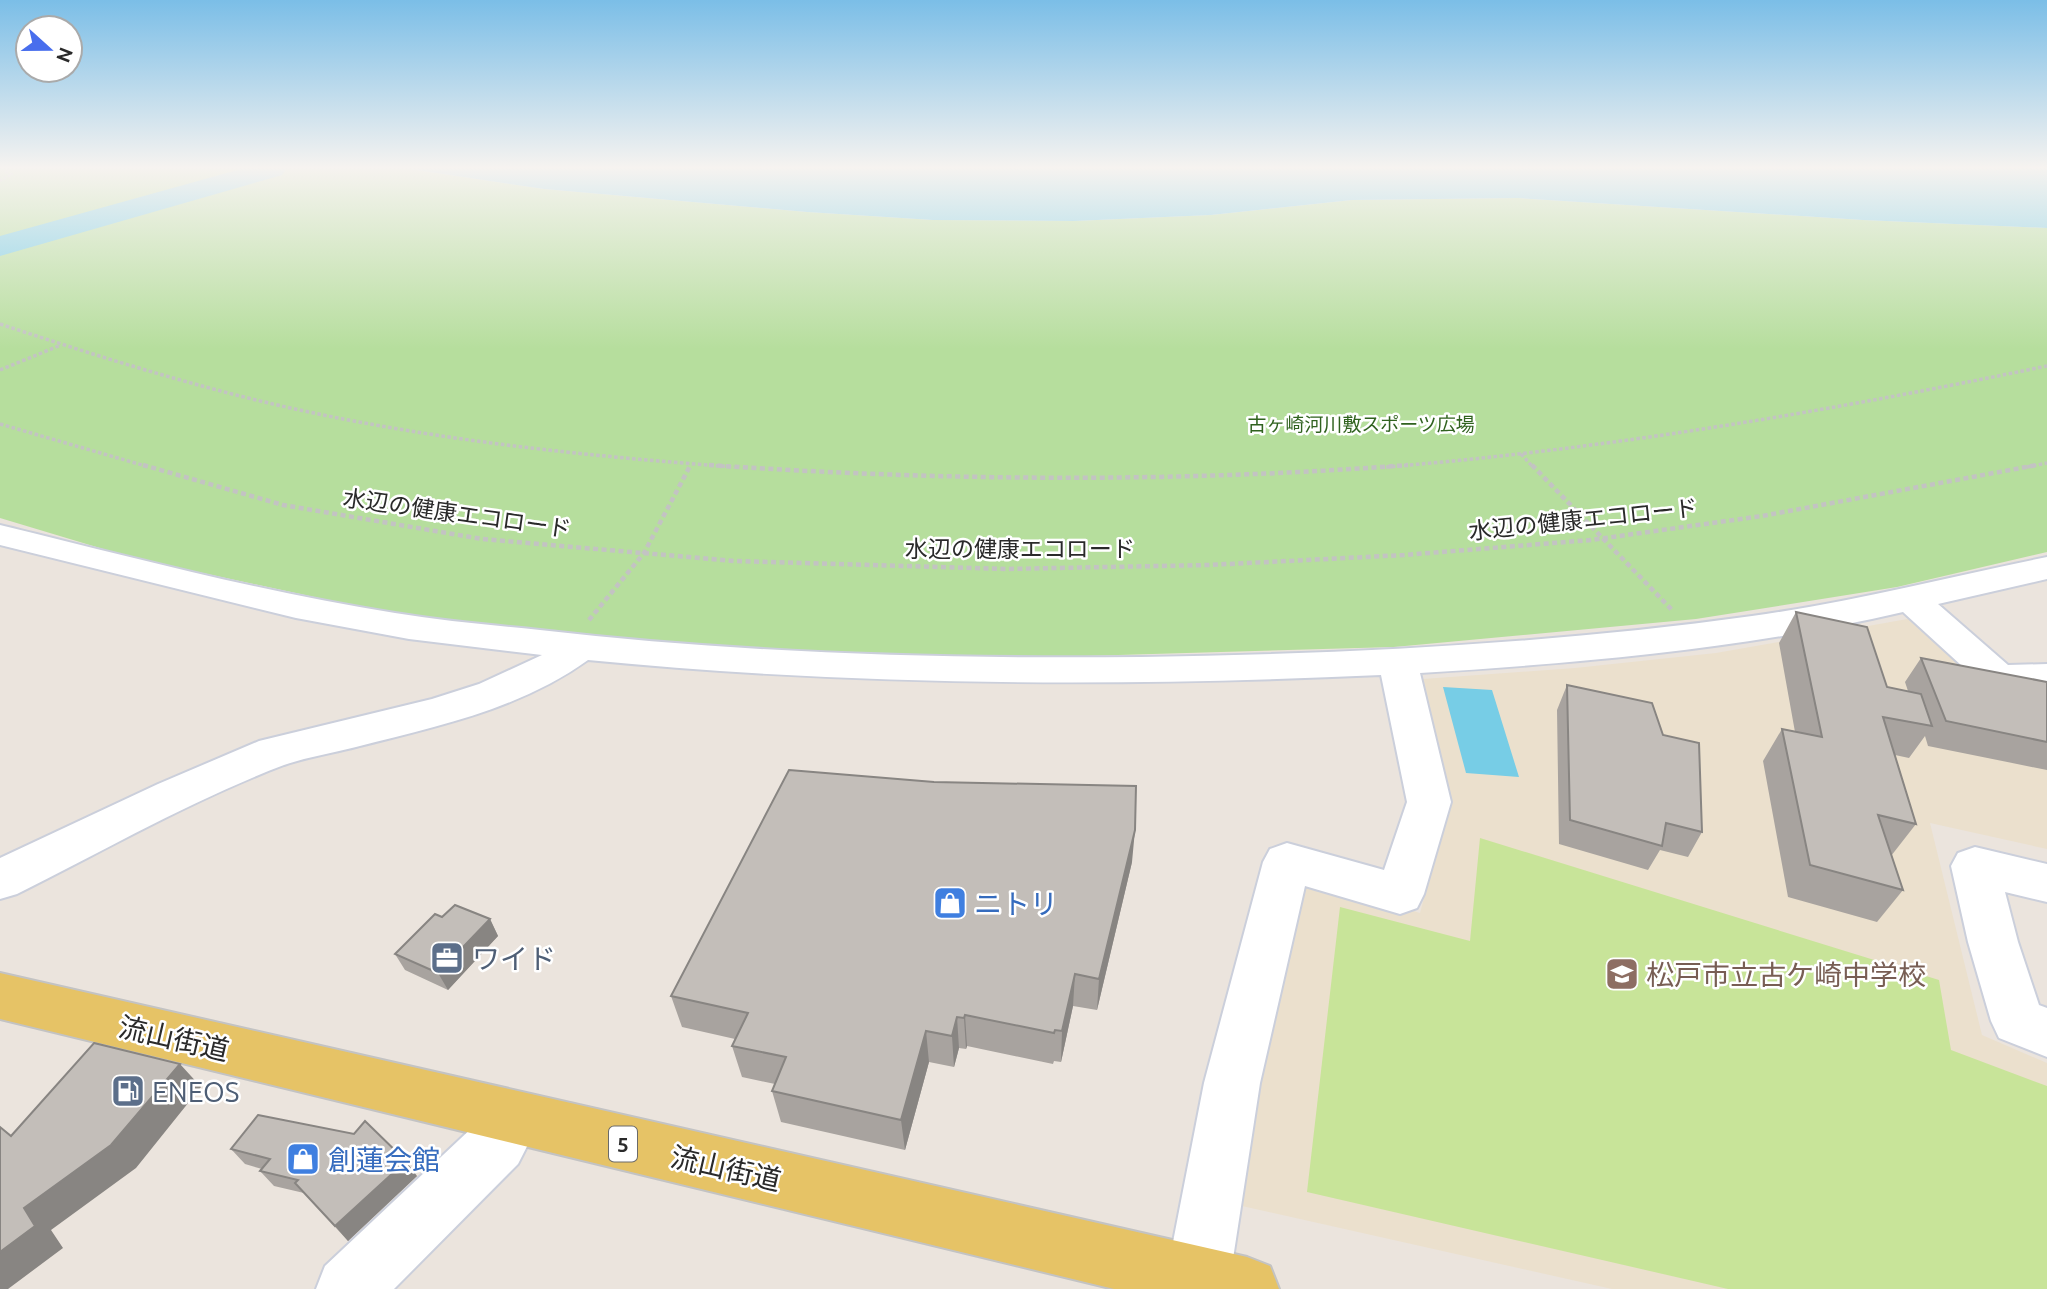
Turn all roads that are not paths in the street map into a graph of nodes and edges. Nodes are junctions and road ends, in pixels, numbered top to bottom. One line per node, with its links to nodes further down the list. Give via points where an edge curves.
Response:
1 (0, 535): 4 (street, via 152,574 394,625)
2 (2047, 568): 3 (street)
3 (1909, 598): 5 (street, via 1846,612 1653,639); 6 (street, via 1999,678)
4 (584, 635): 5 (street, via 704,660 941,669 1172,670); 7 (street, via 552,667 493,694 439,712 274,752)
5 (1398, 663): 12 (street, via 1429,802 1400,894 1287,862 1232,1083)
6 (2047, 677)
7 (0, 880)
8 (2047, 883): 10 (street, via 1975,866 2018,1021)
9 (0, 996): 11 (main road, 流山街道 / 5)
10 (2047, 1033)
11 (512, 1119): 12 (main road, 流山街道 / 5); 13 (street, via 497,1144)
12 (1215, 1284)
13 (348, 1289)

